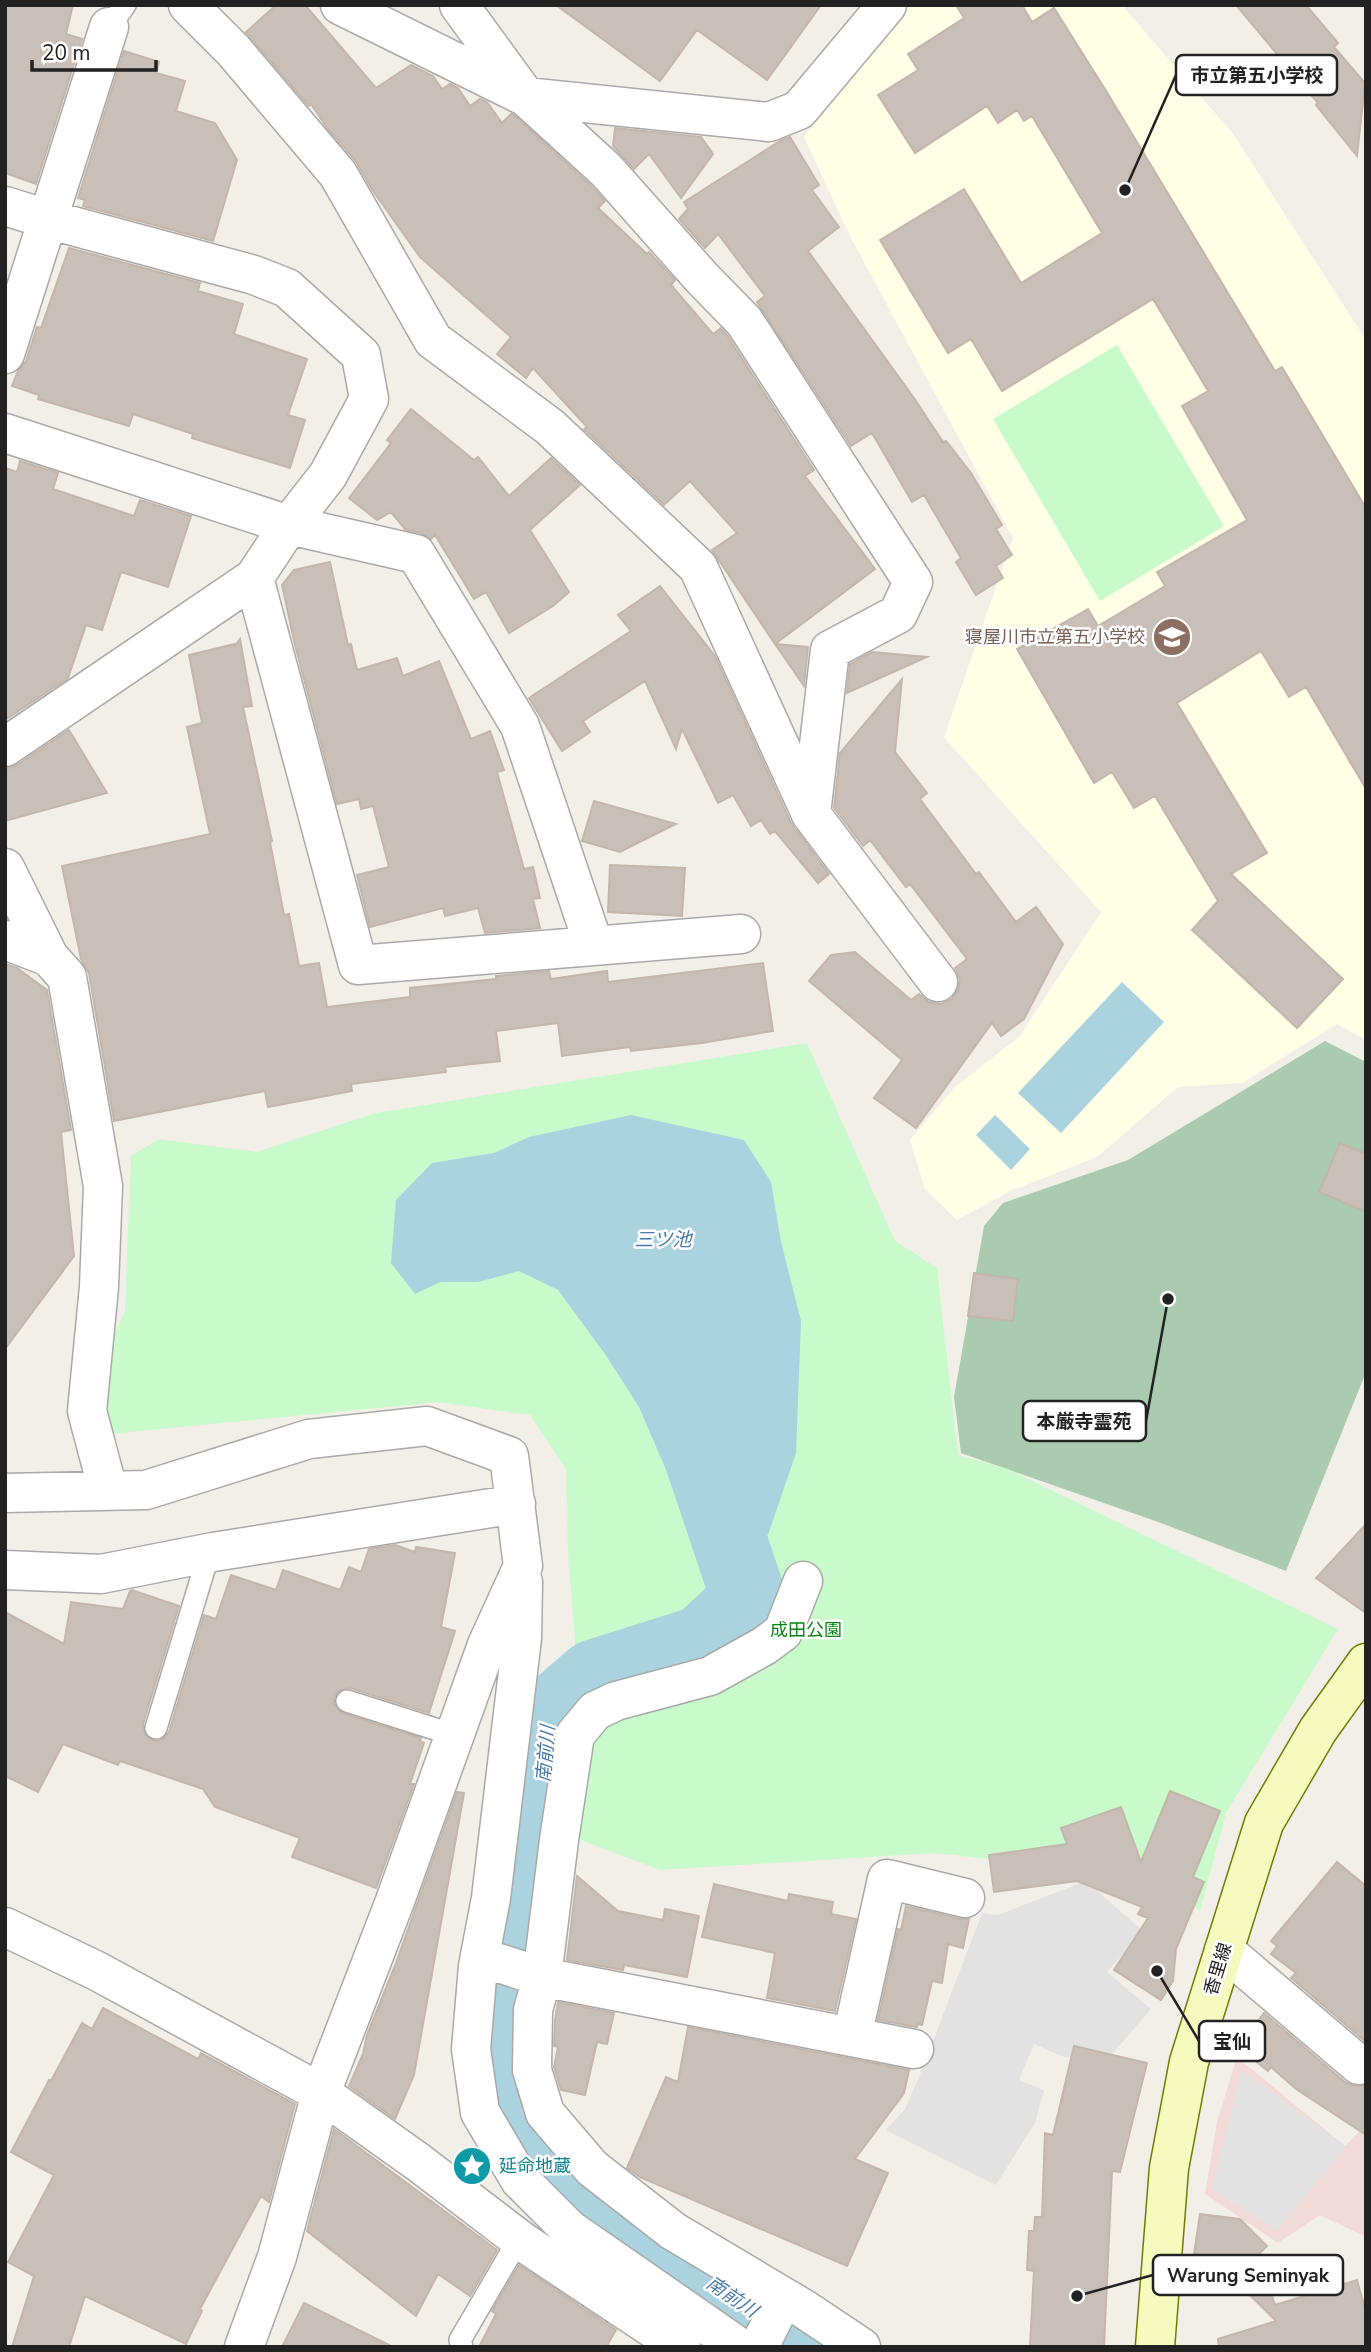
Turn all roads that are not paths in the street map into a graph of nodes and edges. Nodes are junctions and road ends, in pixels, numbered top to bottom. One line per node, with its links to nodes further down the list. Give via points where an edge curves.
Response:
1 (188, 5): 14 (street, via 233,50 338,174 433,340 550,427 698,567)
2 (340, 5): 6 (street)
3 (459, 5): 6 (street)
4 (875, 10): 6 (street, via 799,110 769,122)
5 (117, 16): 8 (street)
6 (526, 97): 14 (street, via 606,170 744,321 913,582 898,614 830,650)
7 (5, 206): 8 (street)
8 (47, 219): 9 (street); 11 (street, via 287,288 361,355 369,399 328,475)
9 (5, 354)
10 (5, 433): 11 (street)
11 (289, 525): 12 (street); 18 (street, via 416,554 520,726)
12 (254, 578): 13 (street); 18 (street, via 358,965)
13 (5, 747)
14 (811, 814): 20 (street)
15 (5, 868): 19 (street)
16 (741, 934): 18 (street)
17 (5, 940): 19 (street)
18 (594, 946)
19 (50, 957): 21 (street, via 67,977 103,1186 87,1411)
20 (938, 982)
21 (108, 1490): 22 (street); 23 (street, via 146,1490 309,1439 427,1426 509,1456)
22 (5, 1493)
23 (516, 1504): 24 (street); 25 (street)
24 (209, 1553): 26 (street, via 101,1574); 30 (lane)
25 (523, 1566): 31 (street); 35 (street, via 522,1638 491,1898)
26 (5, 1570)
27 (803, 1581): 35 (street, via 783,1632 764,1646 710,1676 616,1701 595,1711 575,1735 559,1840)
28 (1366, 1663): 34 (street, 香里線, via 1318,1730 1264,1823)
29 (347, 1701): 31 (lane)
30 (156, 1728)
31 (454, 1735): 39 (street)
32 (965, 1898): 36 (street, via 887,1879)
33 (5, 1927): 39 (street, via 97,1971)
34 (1224, 1950): 38 (street); 42 (street, 香里線, via 1189,2062 1169,2168)
35 (514, 1970): 36 (street); 41 (street, via 533,2010 532,2070 545,2113 592,2168 673,2231); 46 (street, via 471,2049 480,2112 520,2180 569,2229)
36 (852, 2037): 37 (street)
37 (914, 2049)
38 (1359, 2065)
39 (321, 2093): 40 (street); 43 (street, via 277,2257)
40 (519, 2239): 44 (lane, via 460,2340); 45 (street)
41 (784, 2297): 47 (street); 48 (street)
42 (1151, 2341)
43 (244, 2347)
44 (462, 2347)
45 (681, 2347)
46 (739, 2347)
47 (760, 2347)
48 (861, 2347)

